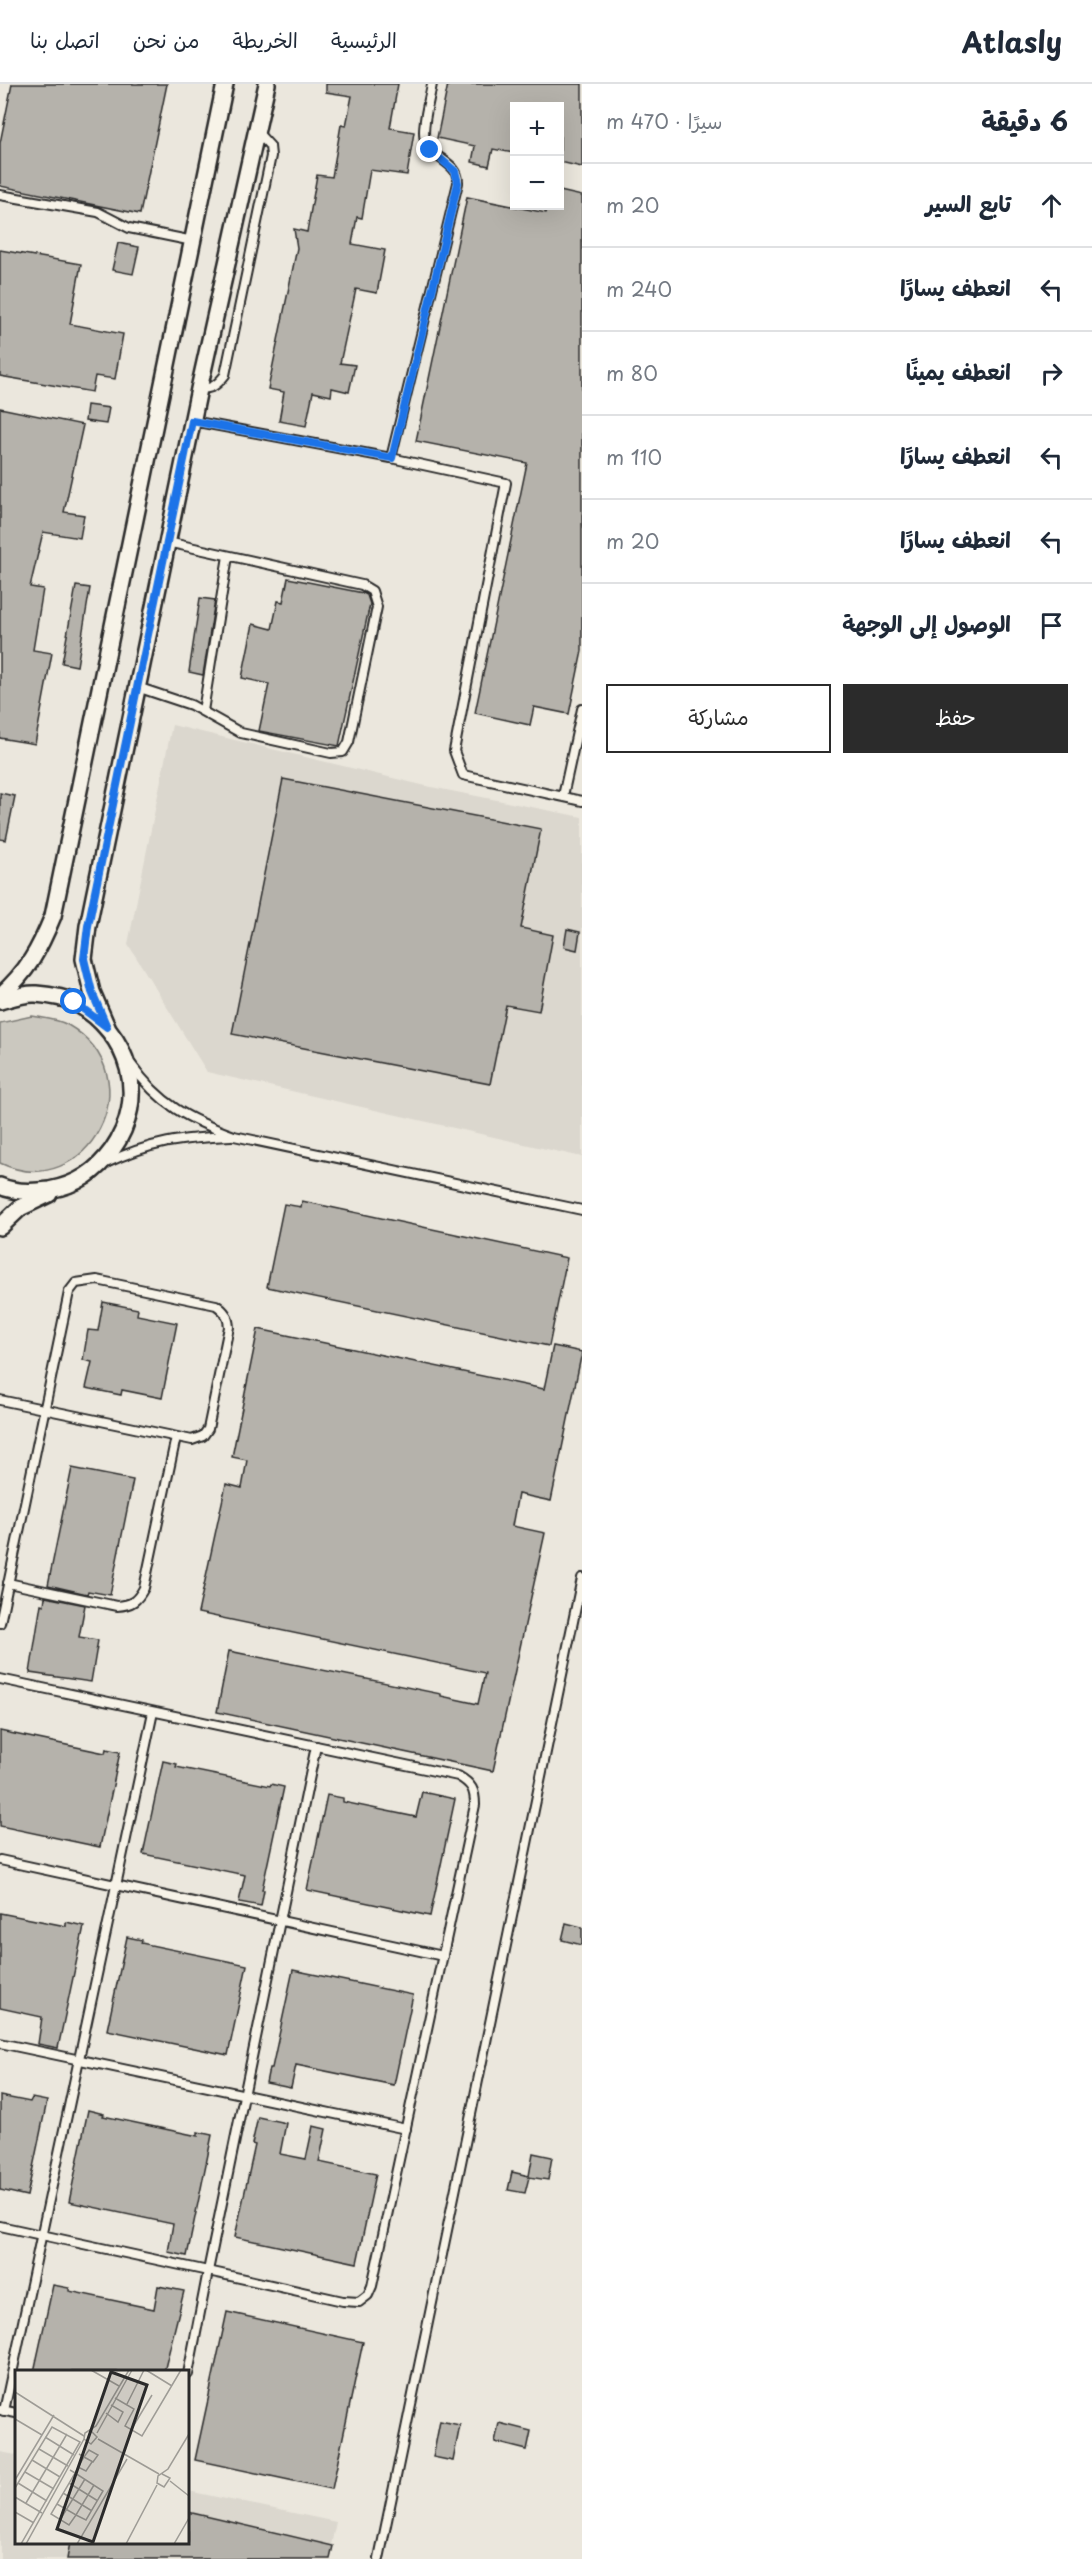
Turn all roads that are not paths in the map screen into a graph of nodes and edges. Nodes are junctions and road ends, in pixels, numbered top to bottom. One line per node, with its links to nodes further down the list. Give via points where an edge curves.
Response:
1 (225, 84): 6 (street)
2 (267, 84): 4 (street)
3 (432, 84): 9 (lane, via 424,139 430,150 455,171 458,183)
4 (258, 133): 7 (street); 7 (lane, via 270,146 271,156 225,375 209,389)
5 (0, 195): 6 (lane, via 98,212 134,229)
6 (193, 241): 17 (street, via 53,916 38,954)
7 (199, 389): 8 (street)
8 (192, 421): 9 (lane); 10 (street)
9 (392, 458): 15 (lane, via 506,483 454,751 463,775)
10 (167, 542): 11 (lane); 12 (street)
11 (228, 556): 14 (lane); 14 (lane, via 362,585 372,591 377,607 349,742 343,752 331,753 241,733)
12 (137, 687): 14 (lane); 18 (street, via 84,959)
13 (582, 709): 15 (lane)
14 (202, 711)
15 (563, 796): 16 (lane)
16 (582, 801)
17 (0, 998): 18 (street, via 34,994 74,1002)
18 (107, 1027): 19 (street)
19 (126, 1058): 20 (lane, via 158,1097 195,1122); 21 (street, via 133,1096 124,1133)
20 (234, 1136): 21 (lane, via 190,1138 147,1146); 24 (lane)
21 (102, 1165): 23 (street)
22 (0, 1186): 23 (street, via 35,1192)
23 (64, 1187): 25 (street, via 20,1208)
24 (582, 1210)
25 (0, 1227)
26 (0, 1400): 27 (lane)
27 (45, 1409): 28 (lane); 28 (lane, via 69,1292 76,1283 97,1280 216,1305 225,1311 229,1327 208,1429 192,1440); 30 (lane)
28 (176, 1437): 30 (lane, via 144,1588 138,1600 117,1606)
29 (582, 1578): 48 (lane)
30 (8, 1583): 31 (lane)
31 (0, 1623)
32 (0, 1679): 33 (lane)
33 (153, 1712): 34 (lane); 36 (lane)
34 (316, 1746): 37 (lane); 38 (lane, via 458,1776 475,1791)
35 (0, 1860): 36 (lane)
36 (116, 1886): 37 (lane); 40 (lane)
37 (280, 1922): 38 (lane); 41 (lane)
38 (443, 1956): 42 (lane)
39 (0, 2043): 40 (lane)
40 (79, 2060): 41 (lane); 44 (lane)
41 (244, 2095): 42 (lane); 45 (lane)
42 (406, 2129): 45 (lane, via 372,2286 359,2302)
43 (0, 2226): 44 (lane)
44 (42, 2235): 45 (lane); 47 (lane)
45 (208, 2271): 46 (lane)
46 (189, 2370)
47 (2, 2410)
48 (379, 2559)

